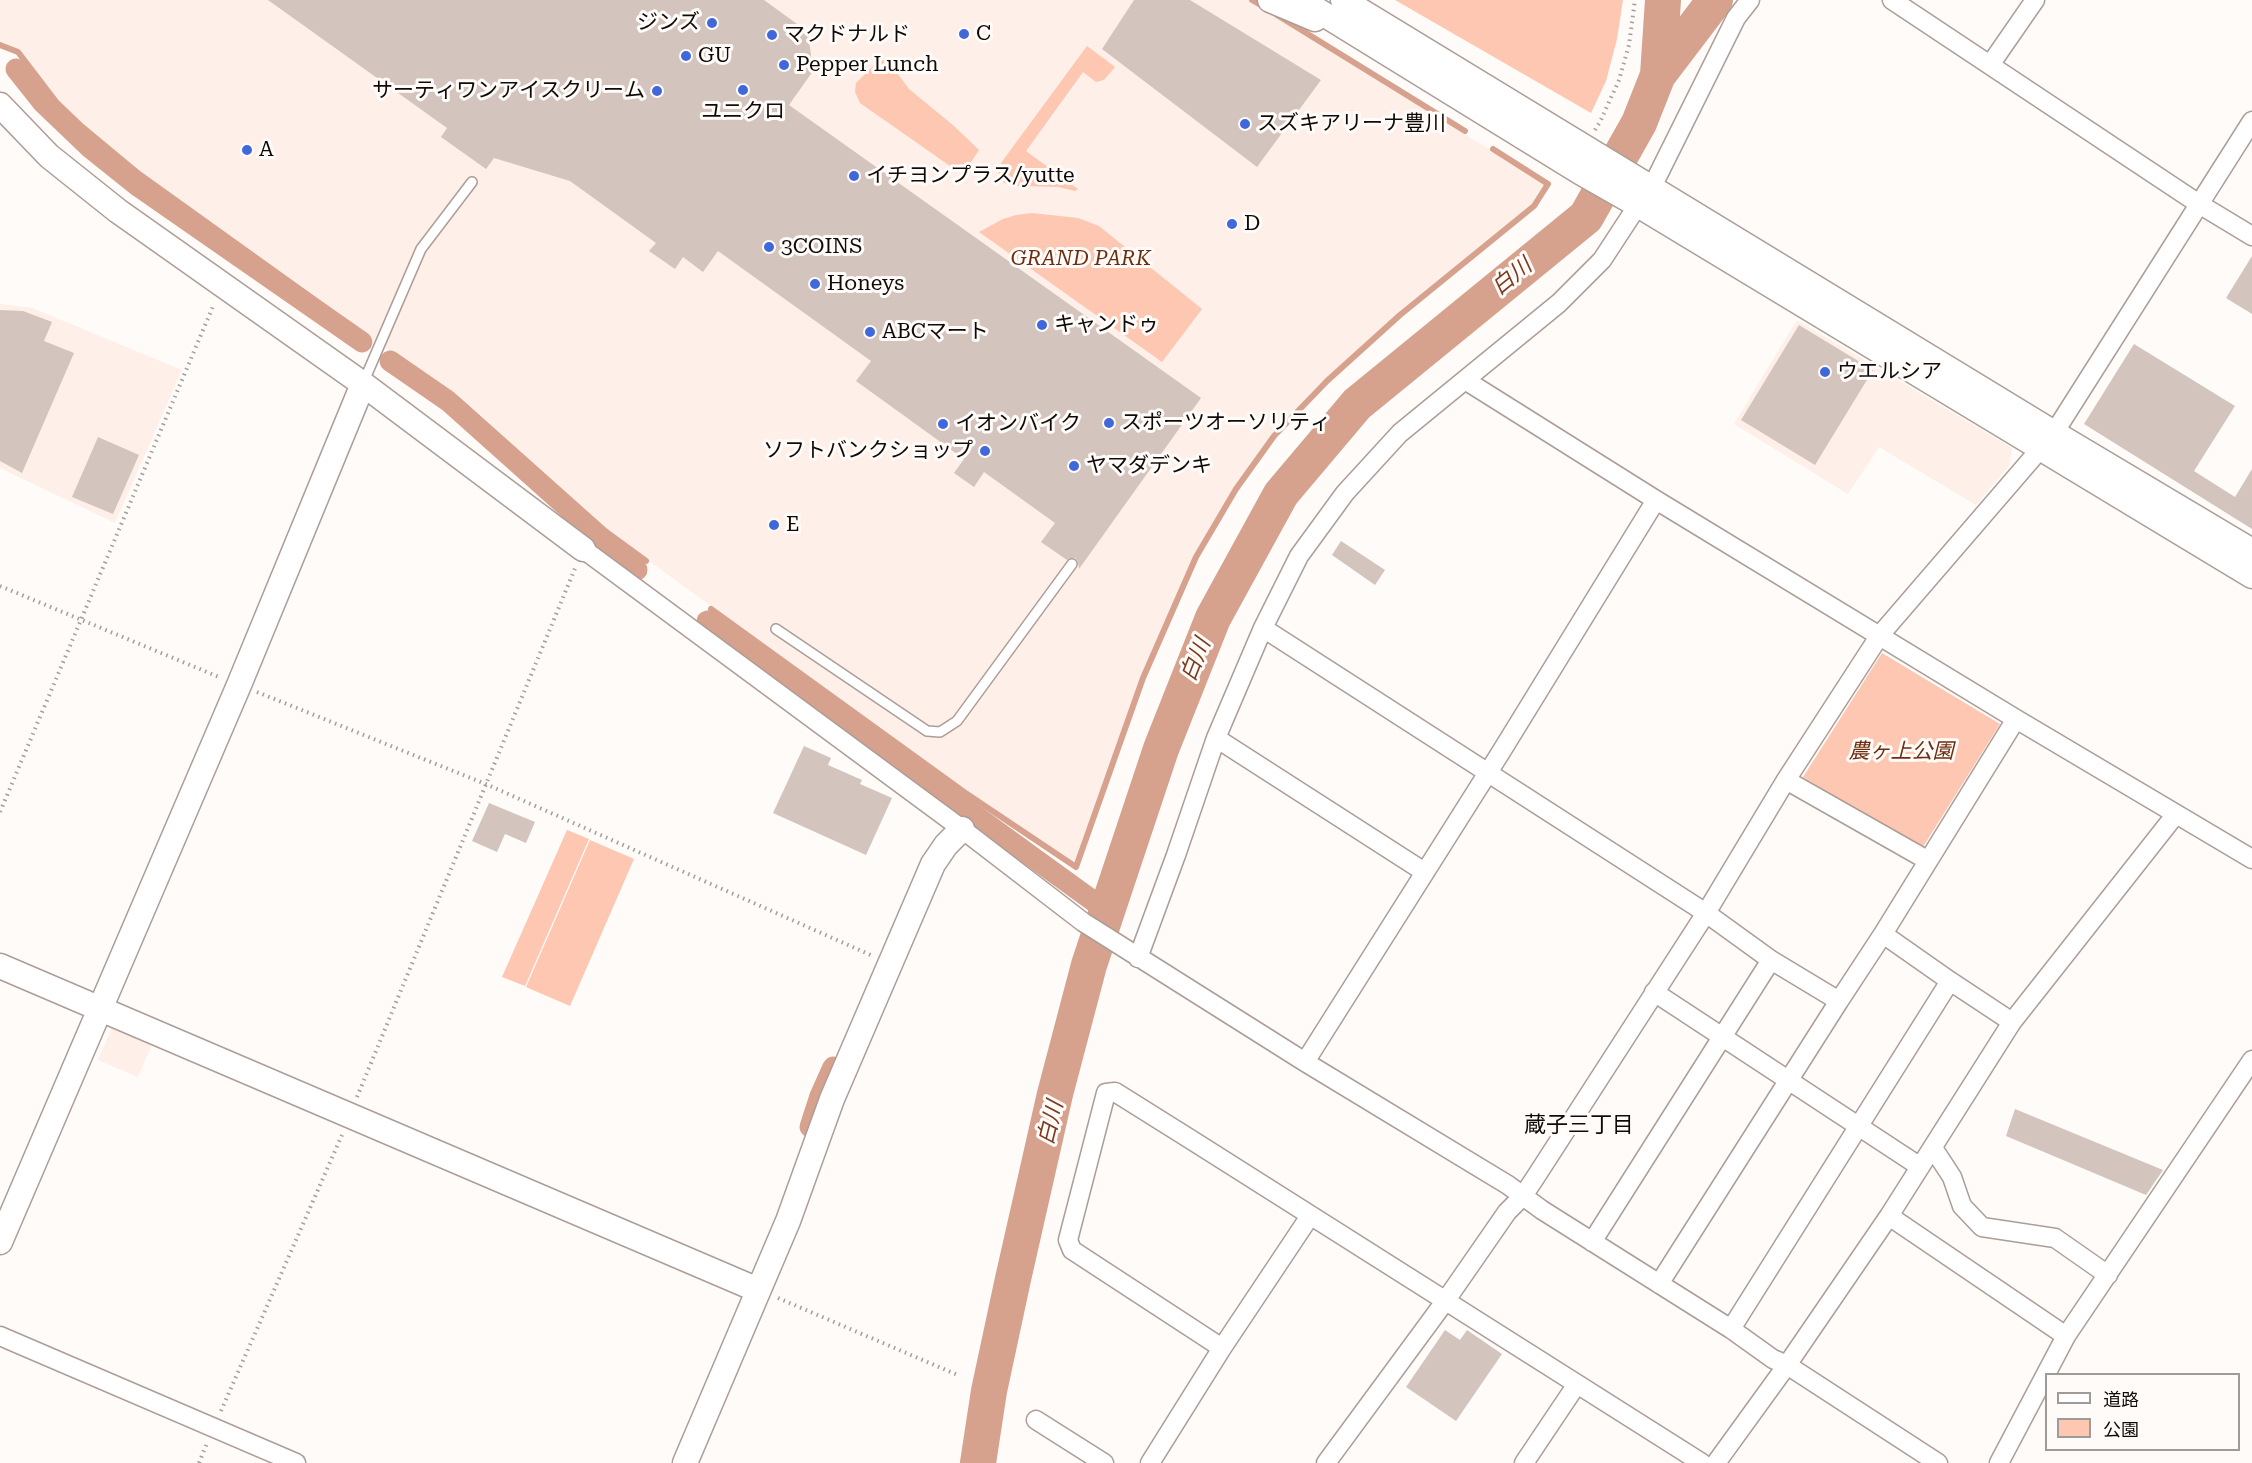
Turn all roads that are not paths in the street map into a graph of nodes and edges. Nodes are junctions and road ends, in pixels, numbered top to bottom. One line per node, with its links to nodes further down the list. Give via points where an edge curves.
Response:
1 (1270, 0): 7 (street)
2 (1301, 0): 7 (street)
3 (1343, 0): 12 (street, via 1587,147)
4 (1750, 0): 12 (street)
5 (1892, 0): 8 (street)
6 (2035, 0): 8 (street)
7 (1362, 38): 12 (street, via 1580,172)
8 (1990, 65): 13 (street)
9 (0, 105): 16 (street, via 49,156 118,211)
10 (2252, 120): 13 (street)
11 (472, 182): 16 (lane, via 421,249)
12 (1637, 192): 15 (street, via 1602,260 1559,303); 17 (street)
13 (2199, 204): 14 (street); 17 (street)
14 (2252, 236)
15 (1465, 380): 18 (street); 23 (street, via 1400,433 1345,493 1299,556)
16 (363, 384): 19 (street); 43 (street)
17 (2047, 440): 20 (street); 22 (street); 25 (street)
18 (1656, 500): 25 (street); 28 (street)
19 (583, 549): 31 (street)
20 (2252, 551)
21 (1072, 564): 24 (lane, via 957,721 940,732 927,731)
22 (2252, 576)
23 (1263, 628): 27 (street); 28 (street)
24 (776, 629)
25 (1881, 635): 26 (street); 29 (street)
26 (2016, 719): 30 (street); 33 (street)
27 (1216, 738): 34 (street); 37 (street)
28 (1487, 773): 34 (street); 35 (street)
29 (1786, 780): 33 (street); 35 (street)
30 (2176, 814): 32 (street); 44 (street)
31 (962, 829): 37 (street, via 1083,922); 59 (street, via 933,864 832,1099 788,1221)
32 (2252, 858)
33 (1927, 860): 36 (street)
34 (1424, 872): 47 (street)
35 (1706, 913): 38 (street); 41 (street)
36 (1882, 934): 40 (street); 42 (street)
37 (1138, 958): 47 (street)
38 (1771, 960): 42 (street); 45 (street)
39 (0, 966): 43 (street)
40 (1950, 981): 44 (street); 49 (street)
41 (1654, 992): 45 (street); 52 (street)
42 (1839, 1001): 48 (street)
43 (100, 1009): 55 (street); 59 (street)
44 (2012, 1022): 50 (street)
45 (1722, 1037): 48 (street); 56 (street)
46 (2252, 1060): 57 (street)
47 (1305, 1062): 52 (street)
48 (1790, 1081): 49 (street); 58 (street)
49 (1857, 1127): 51 (street); 61 (street)
50 (1933, 1148): 51 (street); 57 (street, via 1952,1177 1962,1206 1982,1227 2055,1238)
51 (1919, 1166): 54 (street)
52 (1523, 1196): 56 (street); 60 (street, via 1507,1212)
53 (1310, 1216): 60 (street); 64 (street); 64 (street, via 1115,1092 1106,1093 1068,1240 1072,1250)
54 (1889, 1216): 63 (street); 65 (street)
55 (0, 1242)
56 (1592, 1242): 58 (street)
57 (2108, 1275): 63 (street)
58 (1659, 1284): 61 (street)
59 (751, 1287): 71 (street)
60 (1446, 1300): 68 (street); 74 (street)
61 (1731, 1329): 65 (street)
62 (0, 1336): 70 (street)
63 (2066, 1336): 66 (street)
64 (1222, 1348): 73 (street)
65 (1787, 1365): 77 (street); 78 (street)
66 (2047, 1373)
67 (2045, 1376): 79 (street)
68 (1576, 1384): 75 (street); 76 (street)
69 (1036, 1420): 72 (street)
70 (296, 1463)
71 (685, 1463)
72 (1104, 1463)
73 (1150, 1463)
74 (1326, 1463)
75 (1524, 1463)
76 (1702, 1463)
77 (1716, 1463)
78 (1938, 1463)
79 (2000, 1463)

